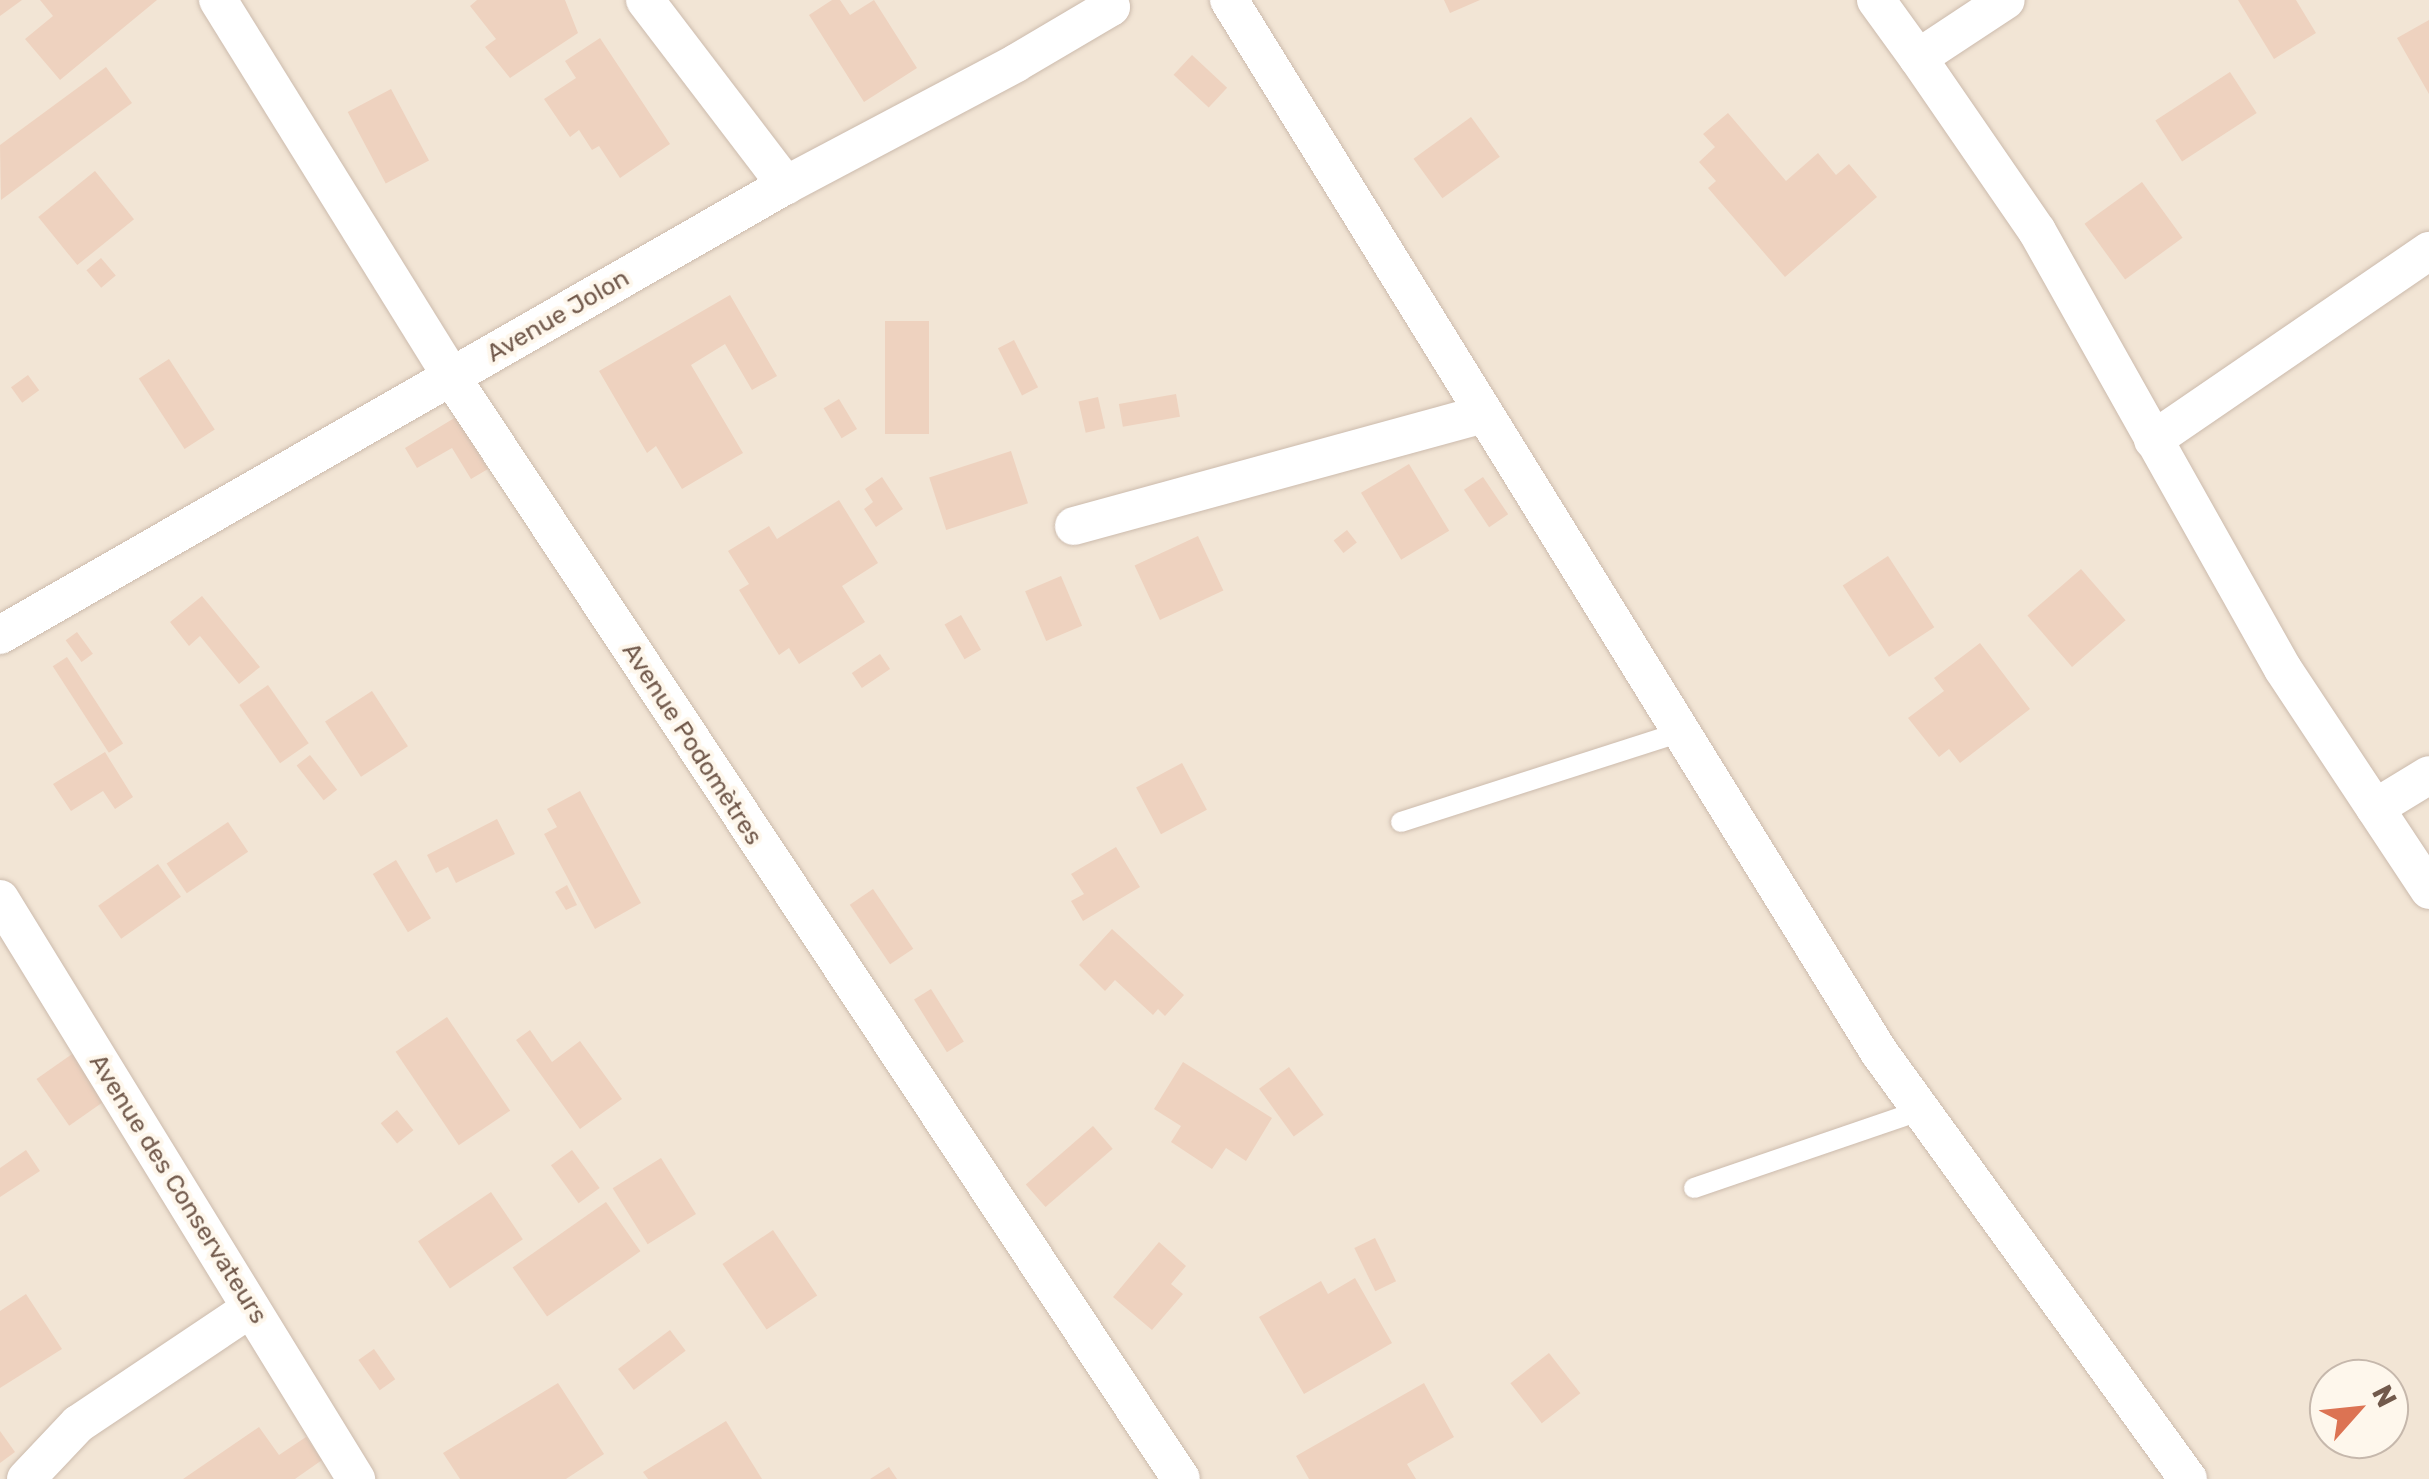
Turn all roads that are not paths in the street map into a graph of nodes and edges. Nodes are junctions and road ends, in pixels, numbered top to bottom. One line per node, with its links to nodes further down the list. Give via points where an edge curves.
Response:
1 (218, 0): 10 (street, Avenue Podomètres)
2 (645, 0): 8 (street)
3 (1228, 0): 11 (street)
4 (1876, 0): 7 (street)
5 (2006, 0): 7 (street)
6 (1114, 2): 8 (street, Avenue Jolon)
7 (1918, 58): 12 (street, via 2037,231)
8 (786, 185): 10 (street, Avenue Jolon)
9 (2429, 252): 12 (street)
10 (452, 378): 14 (street, Avenue Jolon); 26 (street, Avenue Podomètres)
11 (1484, 414): 13 (street); 15 (street)
12 (2153, 440): 17 (street, via 2283,669)
13 (1074, 526)
14 (0, 635)
15 (1681, 732): 18 (lane); 21 (street)
16 (2429, 776): 17 (street)
17 (2375, 808): 19 (street)
18 (1401, 822)
19 (2429, 890)
20 (0, 899): 23 (street, Avenue des Conservateurs)
21 (1922, 1110): 22 (lane); 27 (street)
22 (1694, 1188)
23 (251, 1308): 24 (street, via 78,1424); 25 (street, Avenue des Conservateurs)
24 (26, 1479)
25 (356, 1479)
26 (1180, 1479)
27 (2188, 1479)

